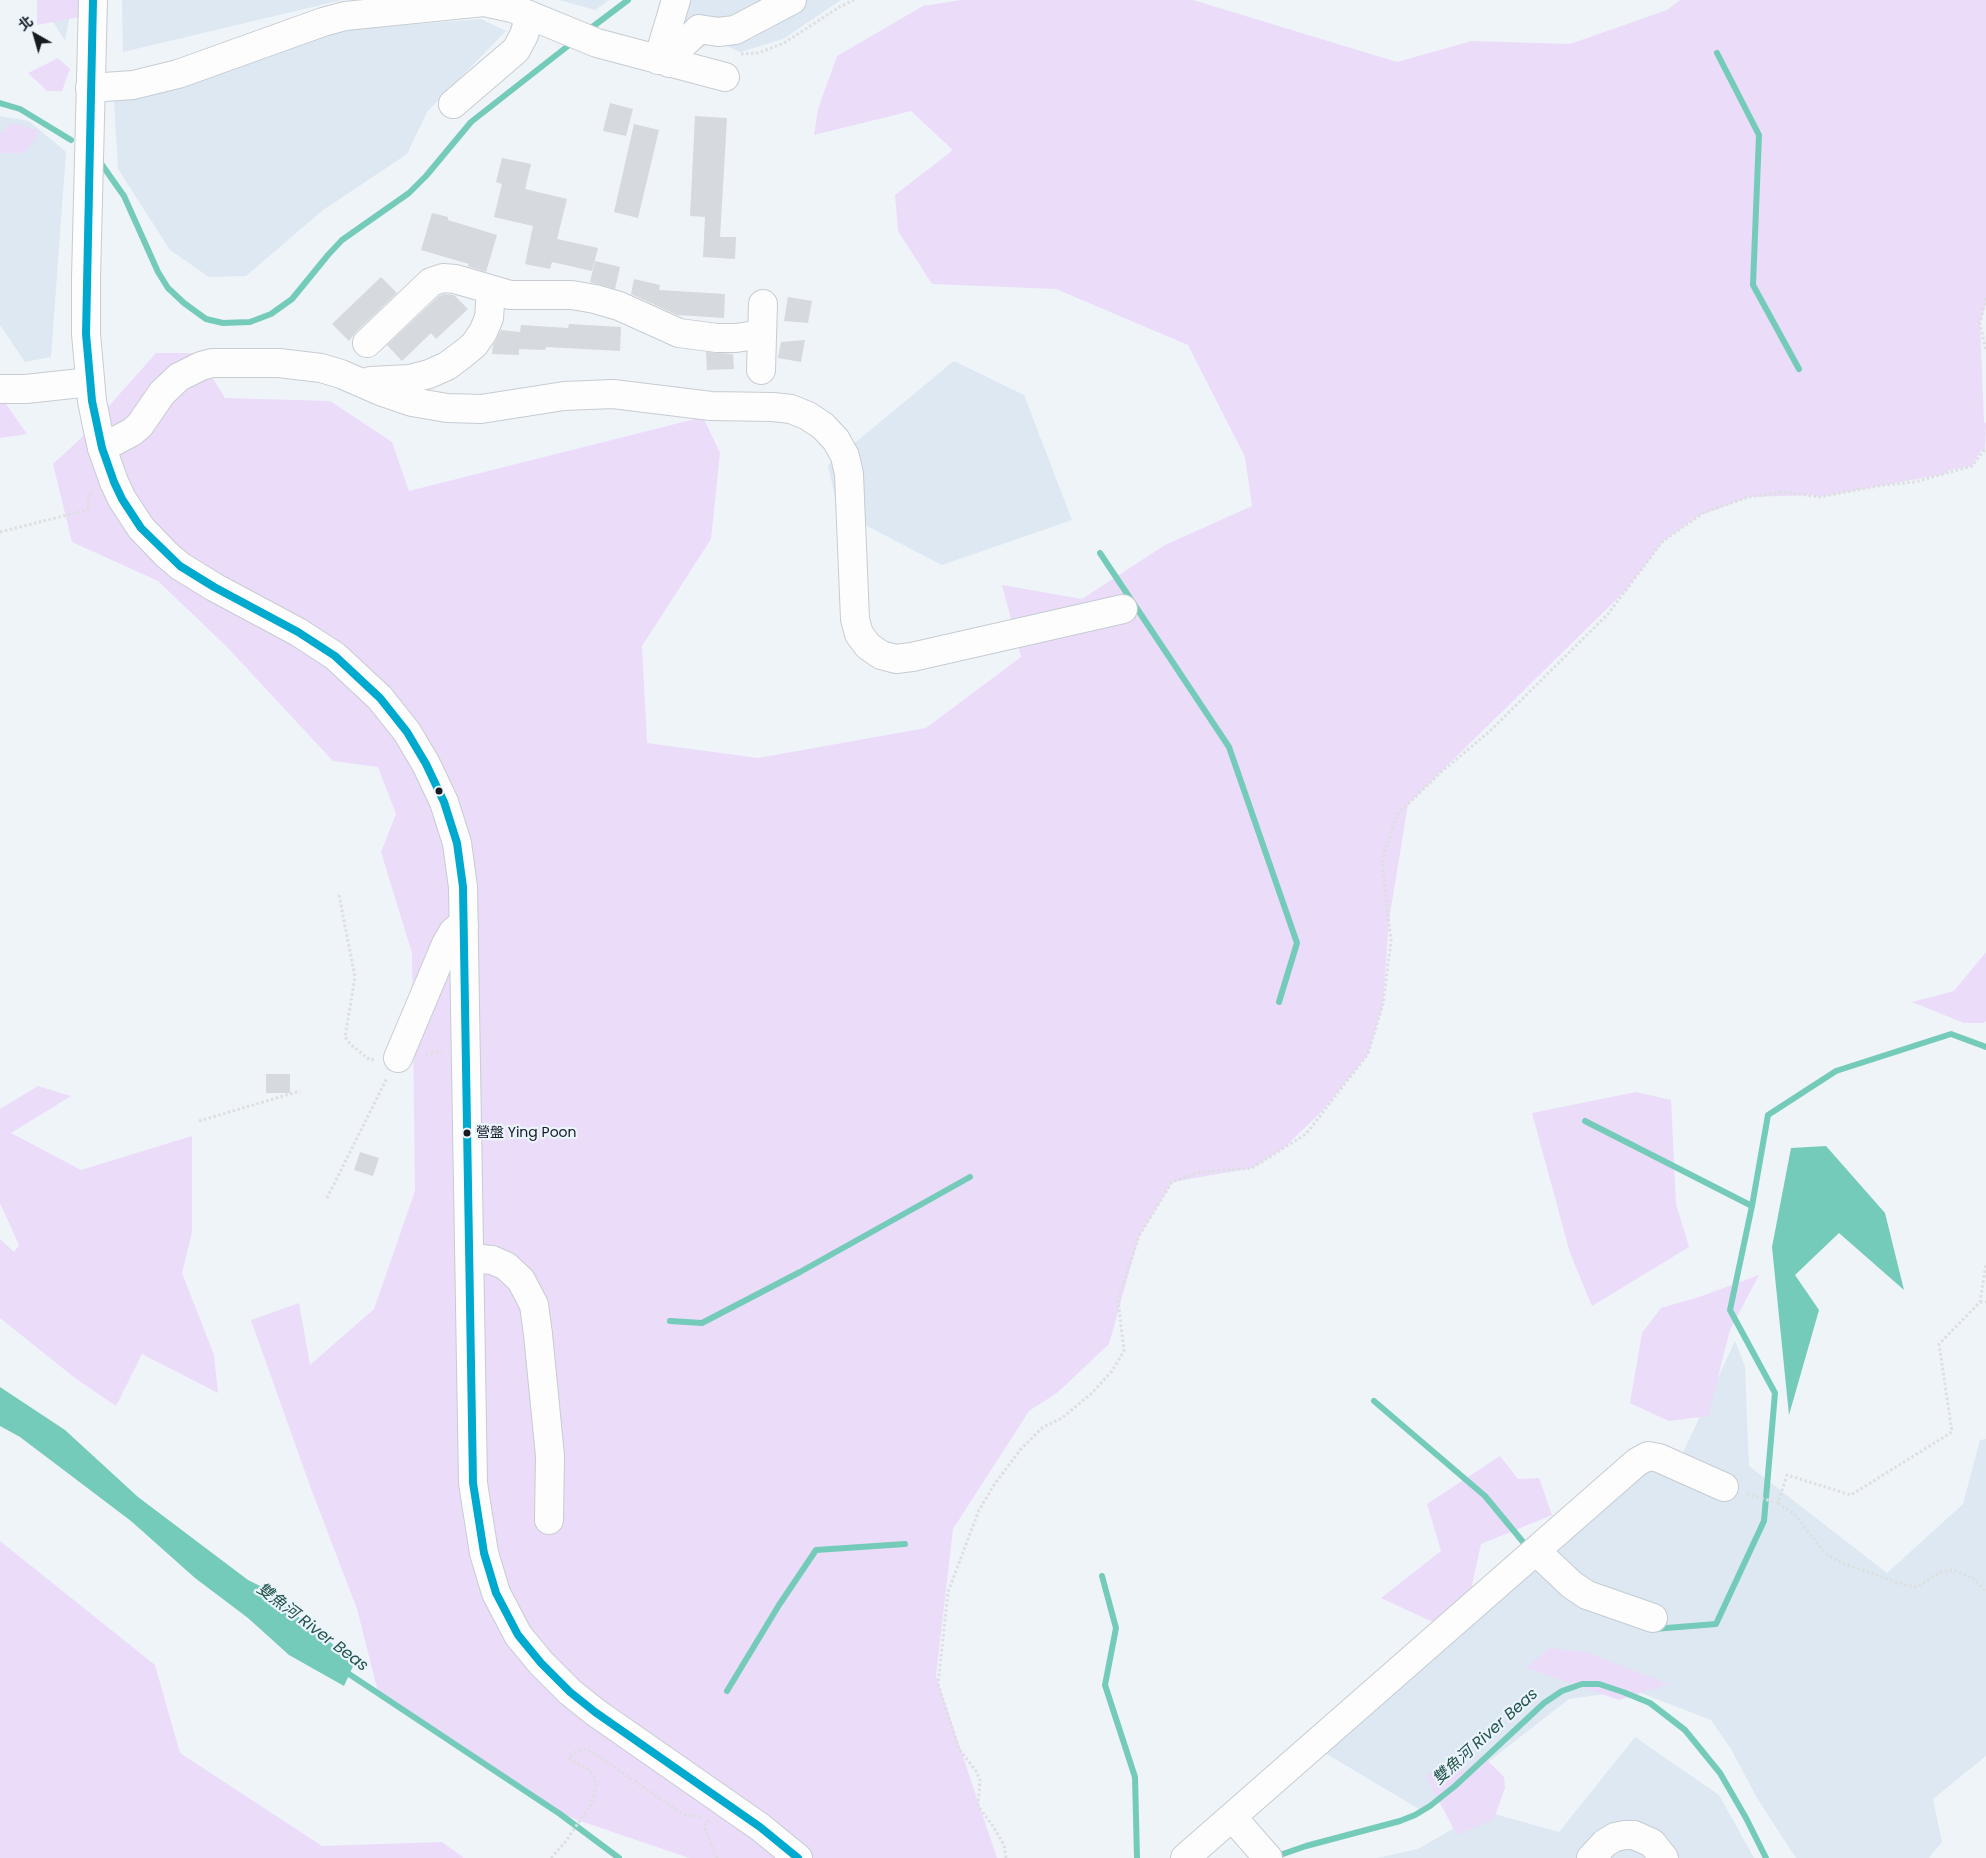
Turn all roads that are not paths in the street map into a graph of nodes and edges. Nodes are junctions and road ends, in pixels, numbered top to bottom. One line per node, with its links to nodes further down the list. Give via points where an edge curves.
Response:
1 (93, 0): 7 (main road)
2 (676, 0): 5 (main road)
3 (792, 0): 5 (main road, via 735,30 698,29)
4 (502, 6): 5 (main road, via 597,44); 7 (main road, via 345,16 178,74 133,85); 8 (main road, via 528,22 524,35 516,50)
5 (663, 61): 6 (main road)
6 (732, 66)
7 (90, 88): 14 (main road, via 85,309)
8 (453, 104)
9 (492, 290): 11 (main road, via 510,295 572,295 595,299 679,334 736,338); 12 (main road, via 455,279 431,282); 15 (main road, via 489,318 483,332 474,345 447,366 410,379)
10 (763, 304): 11 (main road)
11 (762, 334): 13 (main road)
12 (367, 343)
13 (761, 370)
14 (90, 382): 16 (main road); 17 (main road)
15 (361, 382): 17 (main road, via 321,368 300,365 212,363 179,377 162,393 140,425); 18 (main road, via 412,402 446,408 481,409 564,396 613,394 711,406 791,409 808,416 824,426 844,456 849,474 855,619 859,634 881,655 896,659 912,657)
16 (0, 389)
17 (102, 448): 19 (main road, via 122,499 141,528 167,556 208,584 298,632 335,656 396,717 437,784 452,824 462,872)
18 (1124, 609)
19 (464, 926): 20 (main road, via 453,932 446,944); 21 (main road)
20 (410, 1057)
21 (470, 1258): 23 (main road, via 492,1260 506,1266 521,1280 534,1305 550,1456); 28 (main road, via 475,1498 488,1572 505,1612 528,1648 570,1692 760,1827)
22 (1724, 1487): 24 (main road, via 1659,1458 1645,1457)
23 (549, 1520)
24 (1536, 1550): 25 (main road, via 1587,1595); 26 (main road)
25 (1653, 1618)
26 (1233, 1818): 27 (main road); 29 (main road)
27 (1263, 1853)
28 (798, 1858)
29 (1185, 1858)
30 (1591, 1858): 31 (main road, via 1605,1843 1625,1835 1652,1842)
31 (1664, 1858)

